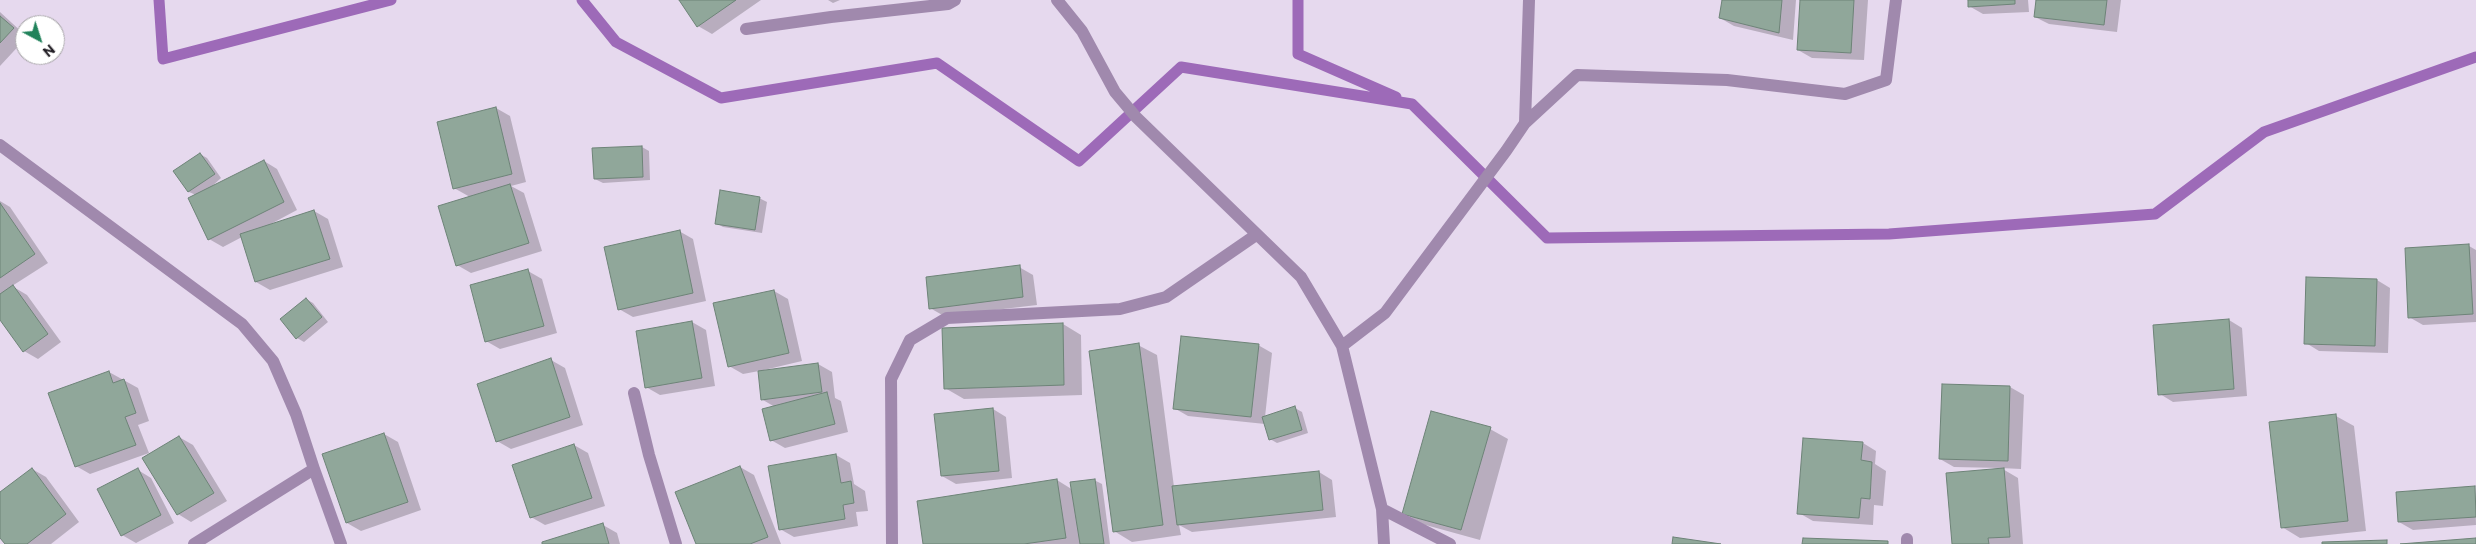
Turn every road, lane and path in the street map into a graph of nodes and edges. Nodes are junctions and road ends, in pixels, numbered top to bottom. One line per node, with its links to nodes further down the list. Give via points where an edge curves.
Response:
1 (955, 0): 5 (street, via 948,4)
2 (1057, 0): 8 (street, via 1082,31 1115,92 1136,117)
3 (1529, 0): 6 (street)
4 (1896, 0): 6 (street, via 1886,80 1846,94 1727,80 1577,75)
5 (746, 29)
6 (1525, 123): 9 (street, via 1385,313)
7 (0, 145): 11 (street, via 242,324 273,361 296,414)
8 (1256, 235): 9 (street, via 1301,277); 16 (street, via 1166,297 1120,309 947,318 910,340 891,379)
9 (1342, 346): 12 (street)
10 (634, 393): 15 (street)
11 (314, 469): 13 (street); 14 (street)
12 (1382, 508): 17 (street); 18 (street)
13 (194, 544)
14 (341, 544)
15 (676, 544)
16 (892, 544)
17 (1384, 544)
18 (1450, 544)

